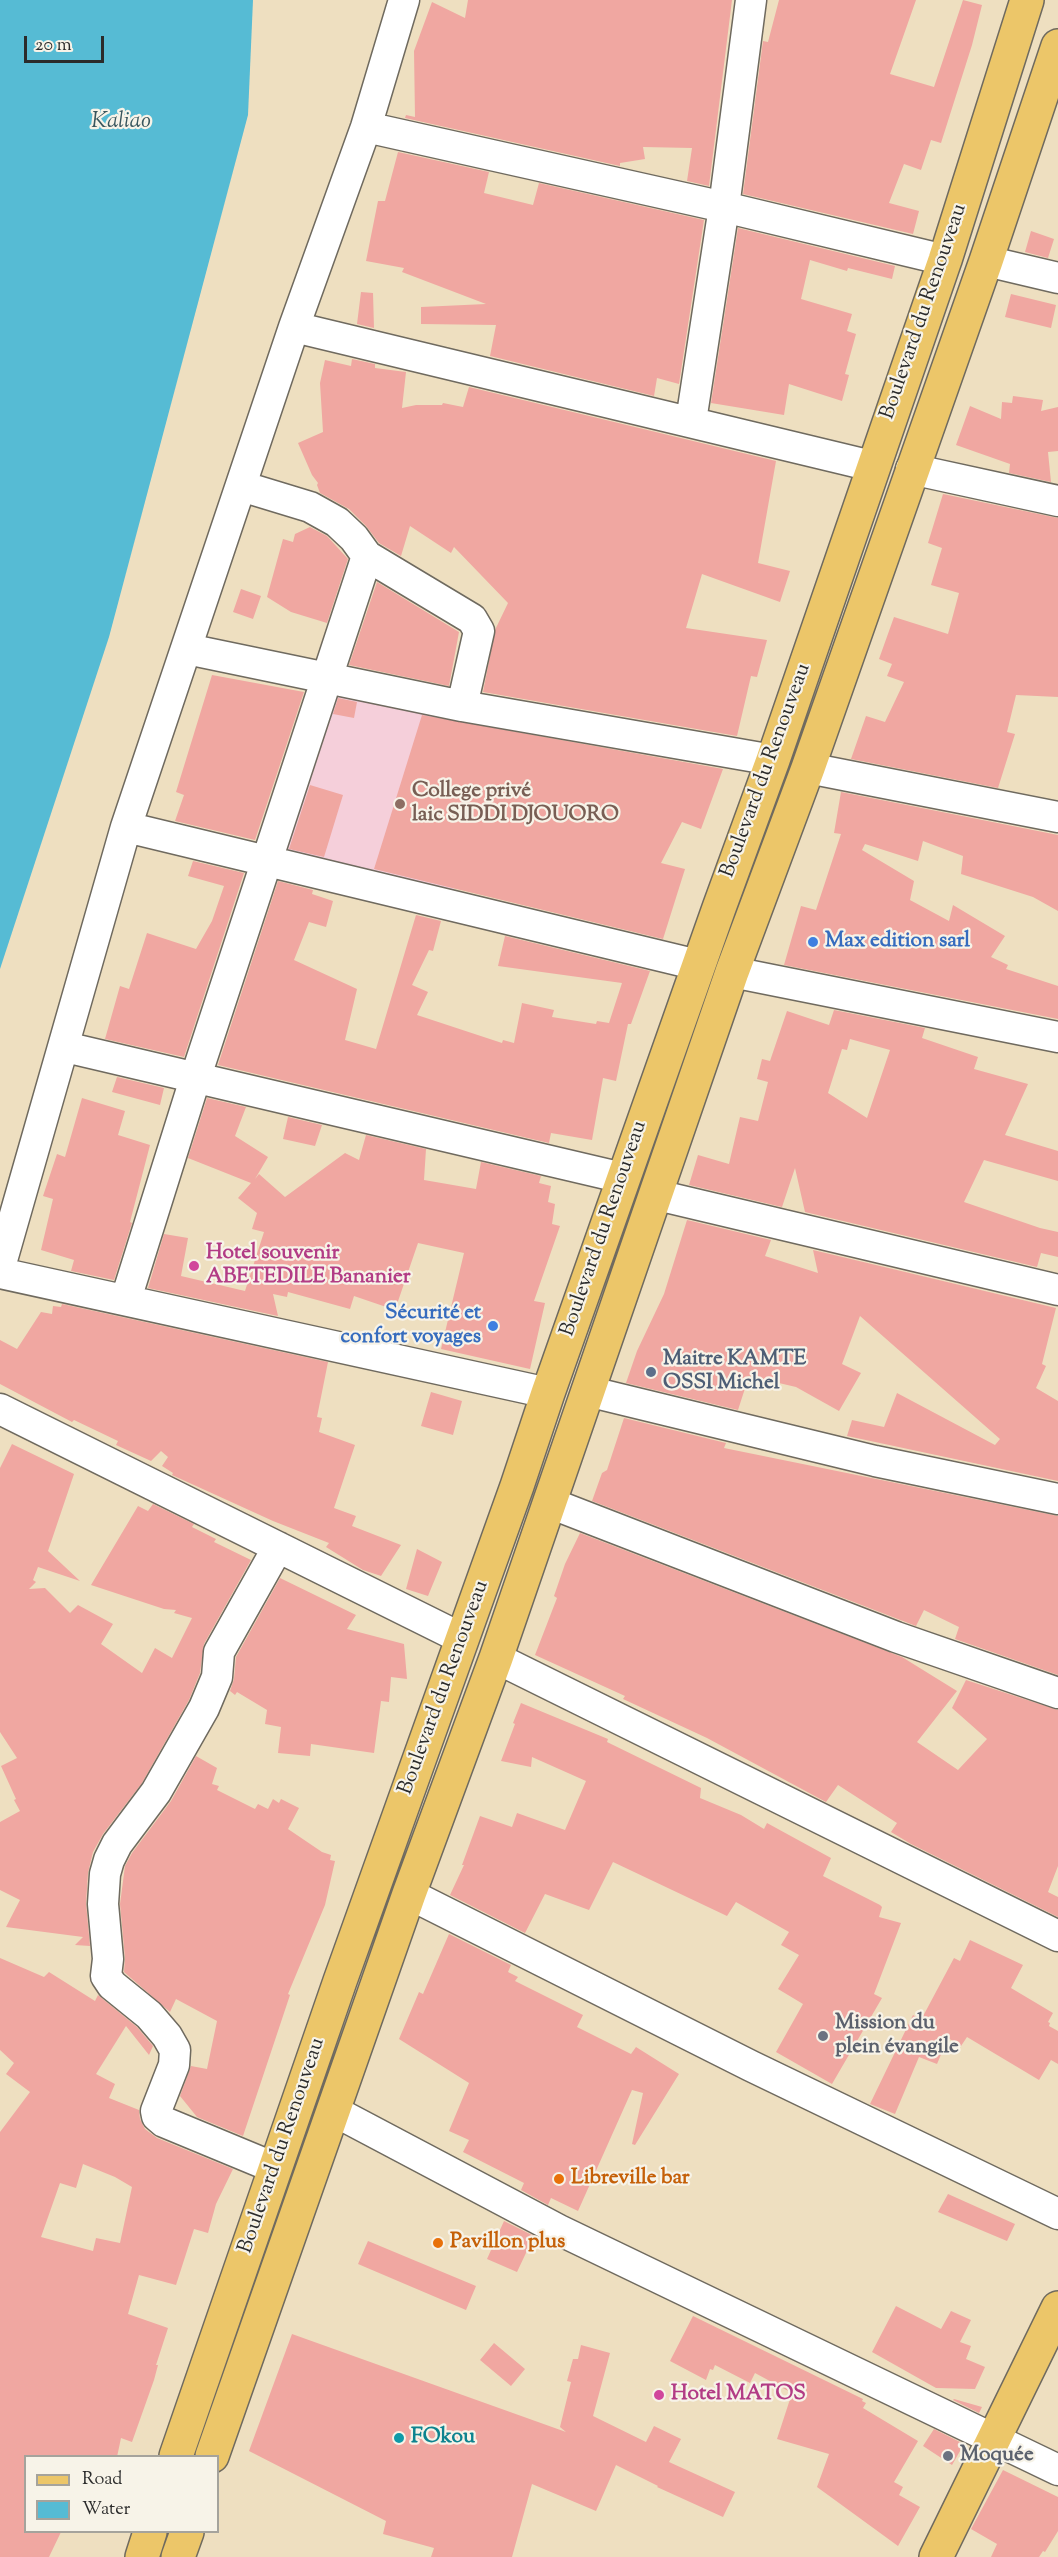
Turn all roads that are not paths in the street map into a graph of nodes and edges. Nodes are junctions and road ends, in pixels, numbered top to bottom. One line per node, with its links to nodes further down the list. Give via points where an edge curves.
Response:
1 (404, 0): 5 (street)
2 (751, 0): 6 (street)
3 (1027, 0): 7 (main road, Boulevard du Renouveau)
4 (1058, 46): 8 (main road, Boulevard du Renouveau)
5 (366, 127): 6 (street); 10 (street)
6 (724, 207): 7 (street); 11 (street)
7 (945, 260): 12 (main road, Boulevard du Renouveau)
8 (986, 261): 9 (street); 13 (main road, Boulevard du Renouveau)
9 (1058, 278)
10 (294, 327): 11 (street); 14 (street)
11 (691, 421): 12 (street)
12 (872, 466): 20 (main road, Boulevard du Renouveau)
13 (911, 469): 15 (street); 21 (main road, Boulevard du Renouveau)
14 (241, 486): 16 (street, via 310,507 337,522); 17 (street)
15 (1058, 501)
16 (367, 556): 18 (street); 19 (street, via 476,624 479,631)
17 (187, 649): 18 (street); 23 (street)
18 (328, 676): 19 (street); 24 (street)
19 (462, 706): 20 (street)
20 (773, 760): 25 (main road, Boulevard du Renouveau)
21 (808, 768): 22 (street); 26 (main road, Boulevard du Renouveau)
22 (1058, 818)
23 (126, 827): 24 (street); 28 (street)
24 (266, 861): 25 (street); 29 (street)
25 (698, 965): 30 (main road, Boulevard du Renouveau)
26 (732, 972): 27 (street); 31 (main road, Boulevard du Renouveau)
27 (1058, 1037)
28 (64, 1047): 29 (street); 32 (street)
29 (196, 1076): 30 (street); 35 (street)
30 (623, 1178): 37 (main road, Boulevard du Renouveau)
31 (657, 1195): 34 (street); 36 (main road, Boulevard du Renouveau)
32 (0, 1267)
33 (0, 1273): 35 (street)
34 (1058, 1290)
35 (126, 1299): 37 (street)
36 (587, 1391): 39 (street, via 875,1461); 40 (main road, Boulevard du Renouveau)
37 (548, 1393): 42 (main road, Boulevard du Renouveau)
38 (0, 1409): 41 (street)
39 (1058, 1499)
40 (550, 1503): 43 (main road, Boulevard du Renouveau); 44 (street, via 896,1637)
41 (278, 1547): 42 (street); 48 (street, via 219,1652 217,1677 204,1708 156,1792 109,1860 103,1904 106,1976 149,2015 175,2050 157,2116)
42 (463, 1639): 48 (main road, Boulevard du Renouveau)
43 (496, 1658): 45 (main road, Boulevard du Renouveau); 46 (street)
44 (1058, 1693)
45 (409, 1894): 47 (main road, Boulevard du Renouveau); 49 (street, via 740,2061)
46 (1058, 1936)
47 (334, 2111): 51 (street, via 559,2230); 53 (main road, Boulevard du Renouveau)
48 (275, 2168): 52 (main road, Boulevard du Renouveau)
49 (1058, 2214)
50 (1058, 2308): 51 (main road)
51 (994, 2440): 54 (street); 59 (main road)
52 (177, 2455)
53 (213, 2455)
54 (1058, 2470)
55 (150, 2533): 57 (main road)
56 (187, 2533): 58 (main road)
57 (142, 2557)
58 (178, 2557)
59 (936, 2557)

